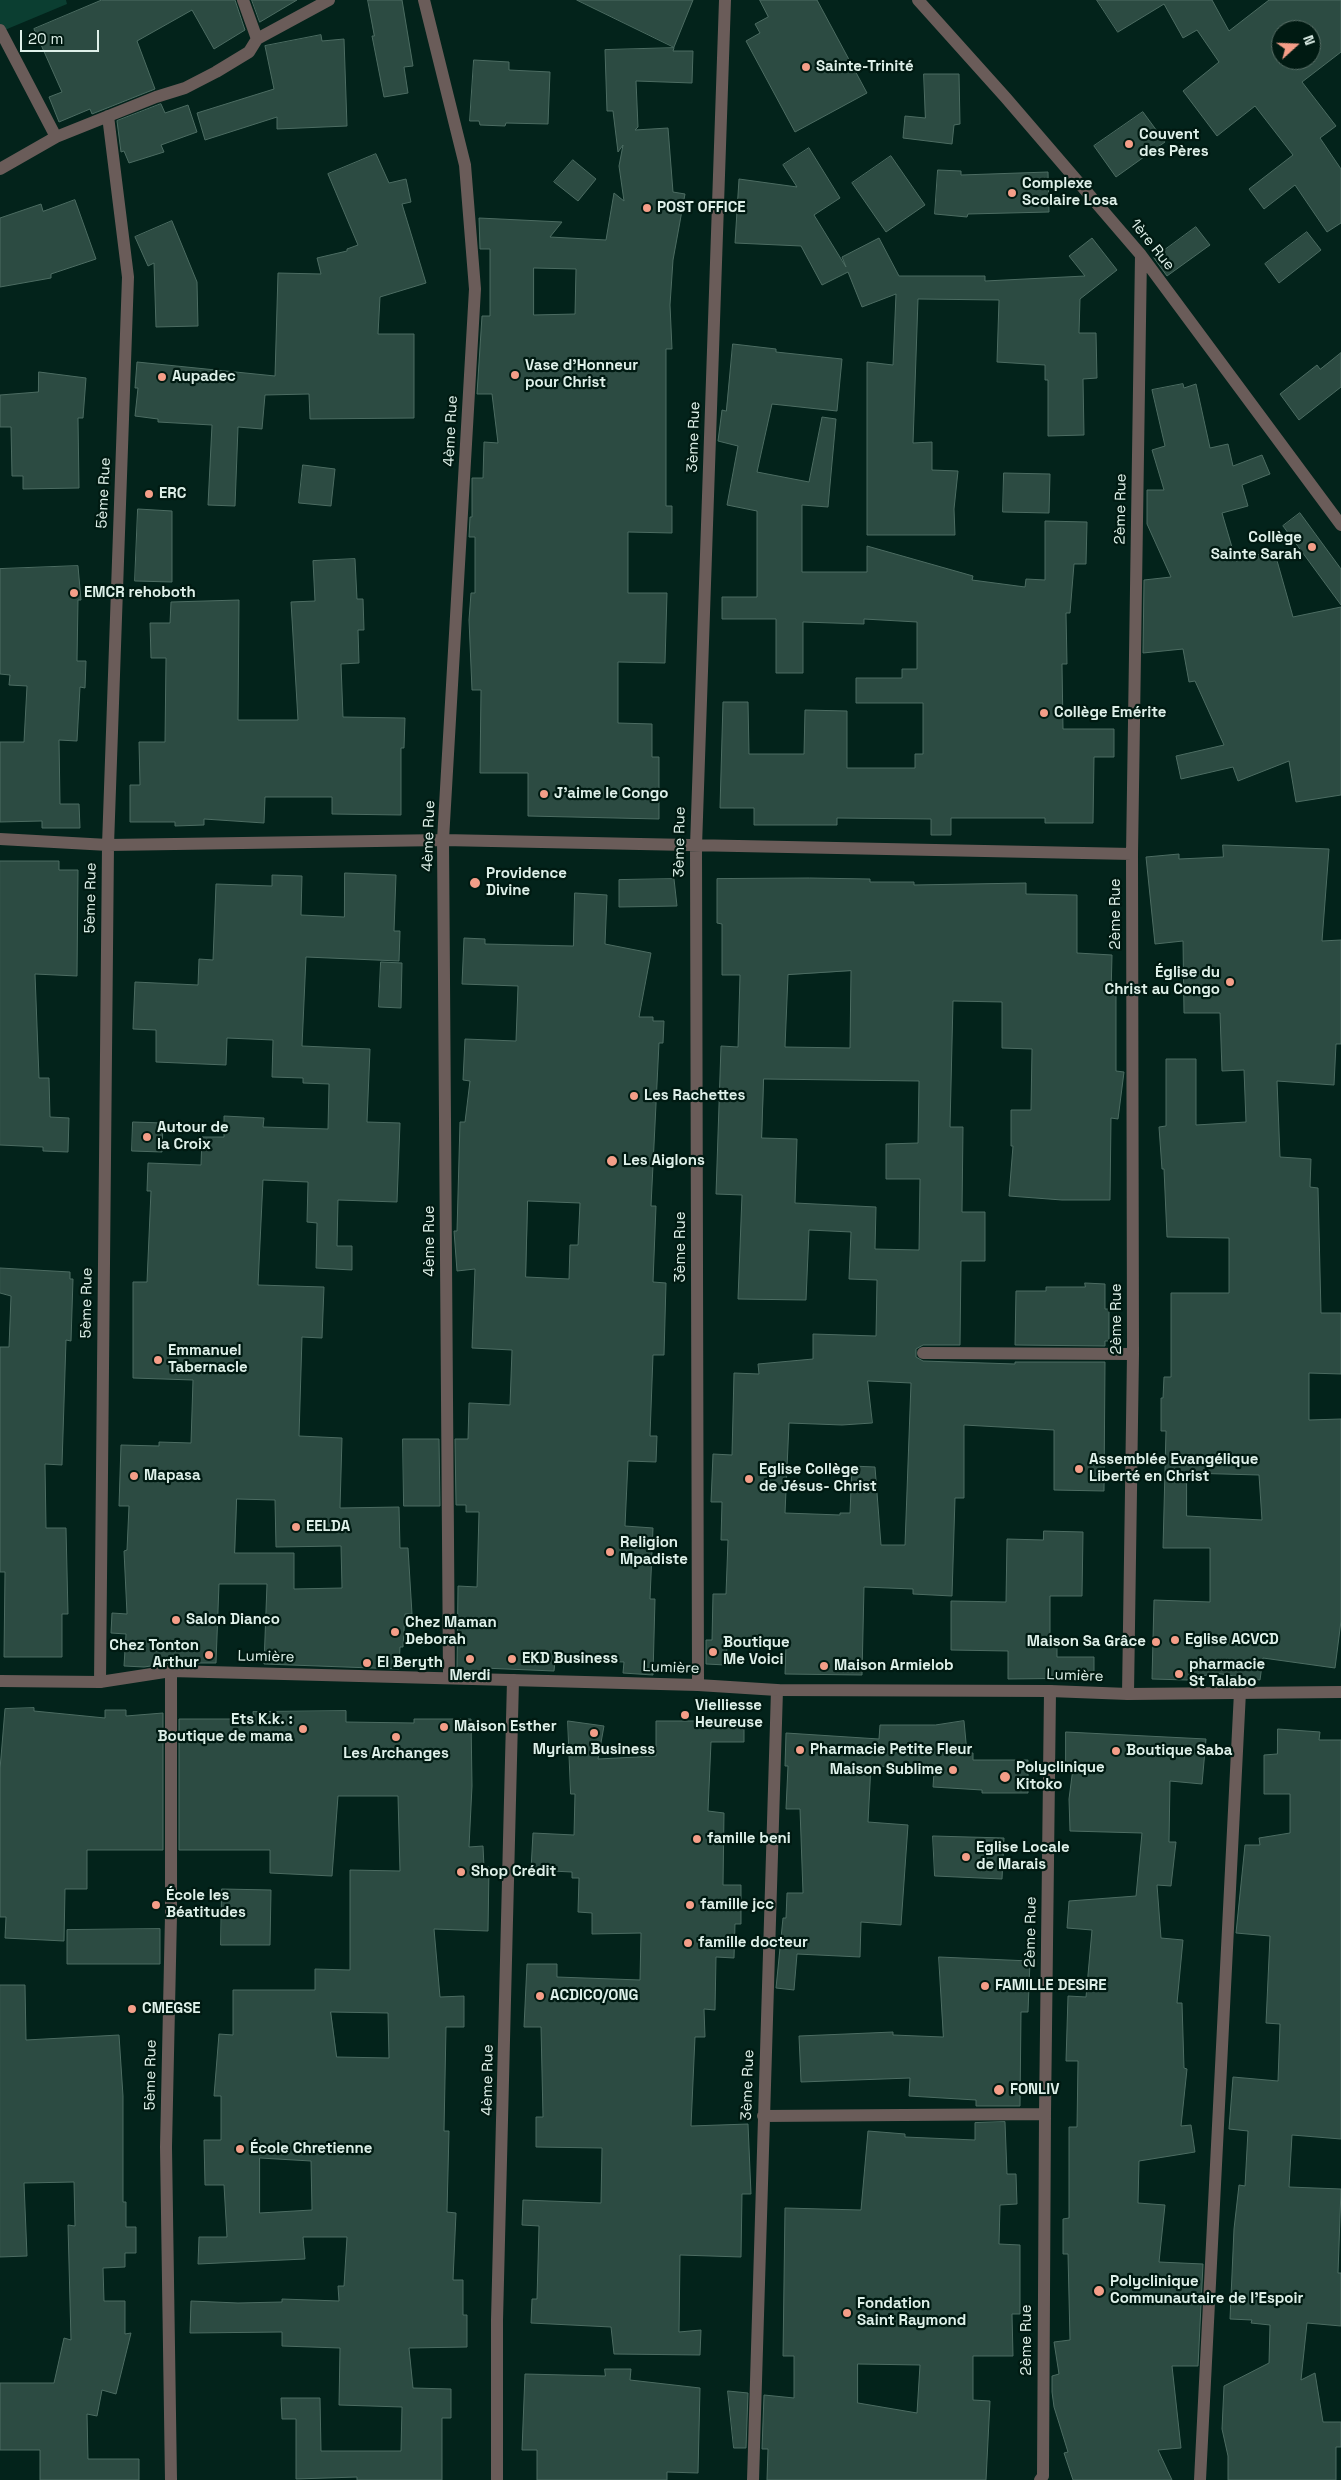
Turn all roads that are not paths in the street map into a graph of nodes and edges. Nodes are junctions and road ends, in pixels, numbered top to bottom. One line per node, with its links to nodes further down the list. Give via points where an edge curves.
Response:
1 (243, 0): 7 (street)
2 (329, 0): 7 (street)
3 (424, 0): 14 (street, 4ème Rue, via 465,166 475,289)
4 (725, 0): 16 (street, 3ème Rue)
5 (918, 0): 11 (street, 1ère Rue)
6 (0, 30): 9 (street)
7 (257, 39): 8 (street, via 250,52 216,72 185,88)
8 (108, 116): 9 (street); 15 (street, 5ème Rue, via 128,277)
9 (56, 137): 10 (street)
10 (0, 169)
11 (1141, 255): 12 (street, 1ère Rue); 17 (street, 2ème Rue)
12 (1341, 525)
13 (0, 839): 15 (street)
14 (443, 840): 15 (street); 16 (street); 21 (street, 4ème Rue)
15 (108, 845): 24 (street, 5ème Rue)
16 (696, 846): 17 (street); 25 (street, 3ème Rue)
17 (1132, 854): 19 (street, 2ème Rue)
18 (923, 1353): 19 (street)
19 (1133, 1354): 30 (street, 2ème Rue)
20 (171, 1671): 21 (street, Lumière); 24 (street, Lumière); 34 (street, 5ème Rue, via 166,2147)
21 (448, 1678): 22 (street, Lumière)
22 (513, 1680): 25 (street, Lumière); 35 (street, 4ème Rue, via 497,2320)
23 (0, 1681): 24 (street, Lumière)
24 (100, 1682)
25 (698, 1684): 26 (street, Lumière)
26 (777, 1690): 27 (street, Lumière); 32 (street, 3ème Rue)
27 (1050, 1691): 30 (street, Lumière); 31 (street, 2ème Rue)
28 (1240, 1692): 29 (street, Lumière); 30 (street, Lumière); 37 (street)
29 (1341, 1692)
30 (1128, 1694)
31 (1044, 2114): 32 (street); 33 (street, 2ème Rue)
32 (763, 2116): 36 (street, 3ème Rue)
33 (1042, 2478)
34 (171, 2480)
35 (497, 2480)
36 (753, 2480)
37 (1200, 2480)

